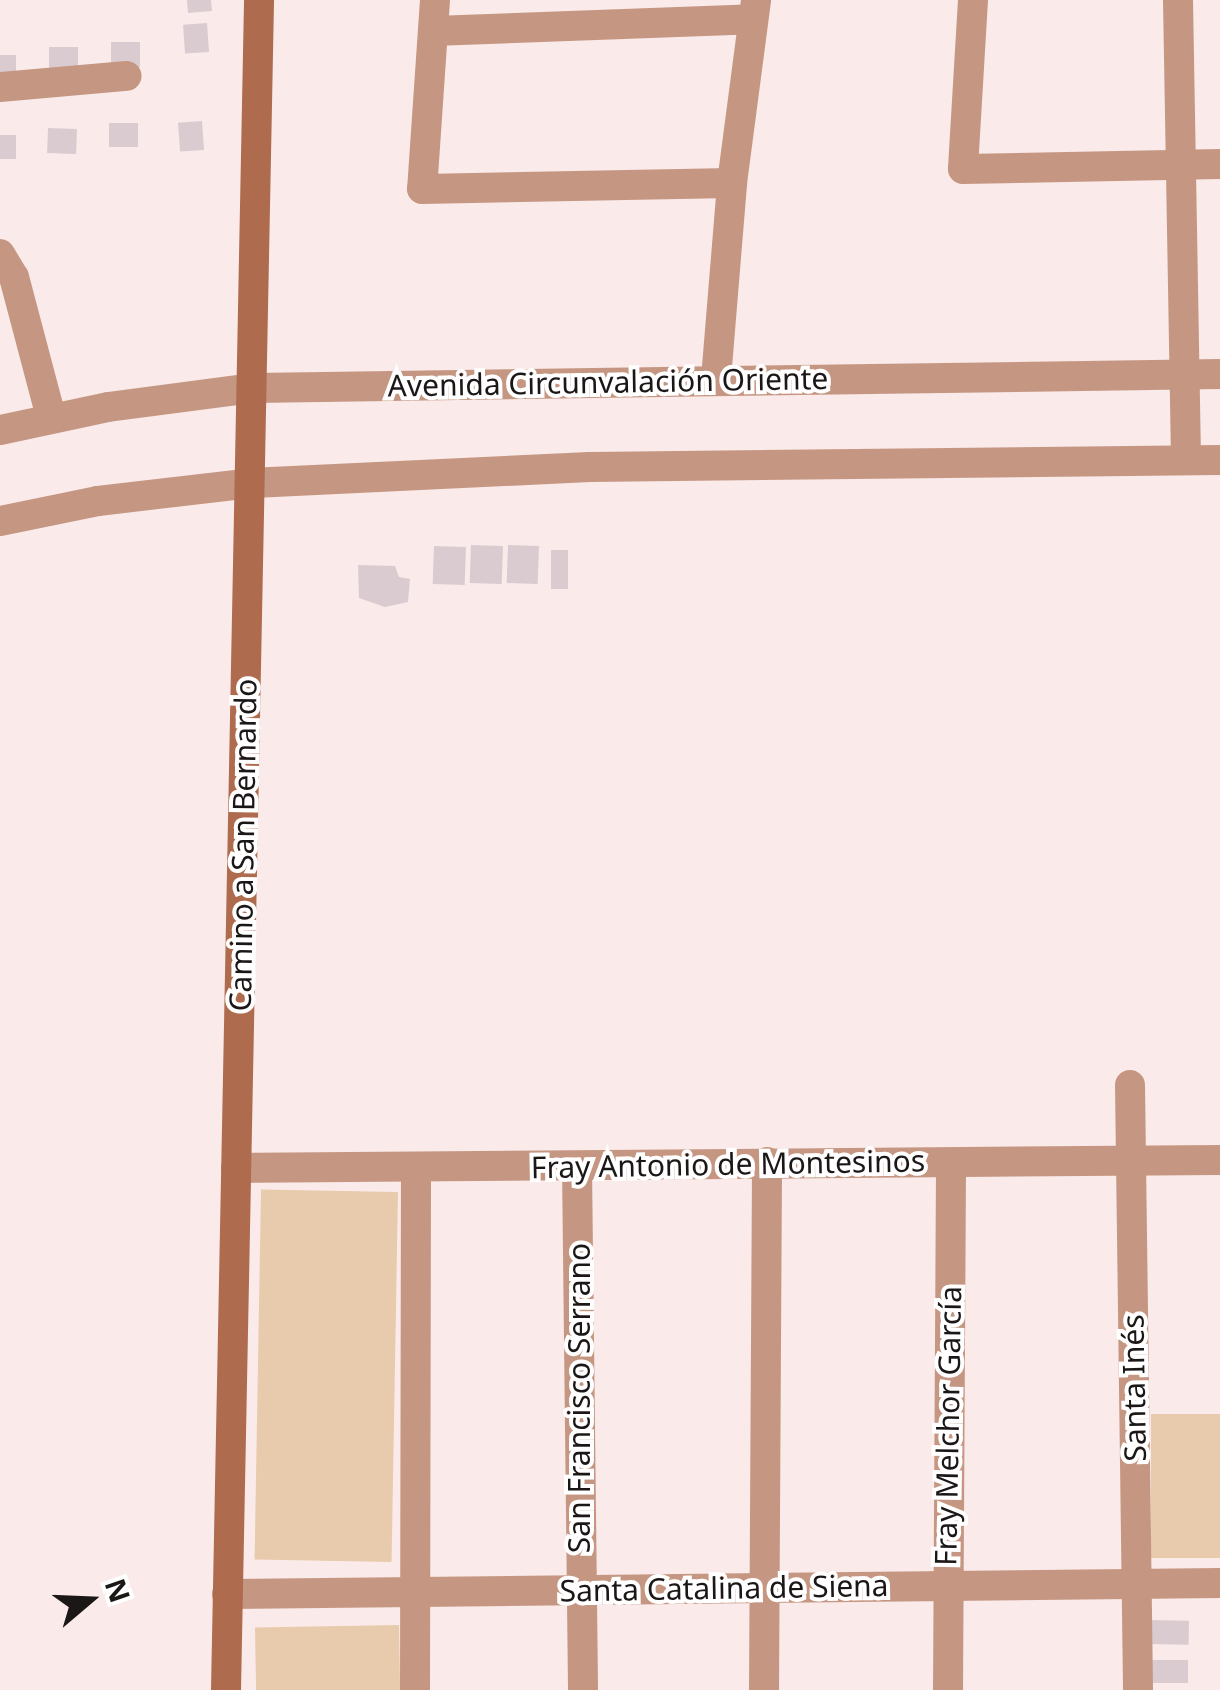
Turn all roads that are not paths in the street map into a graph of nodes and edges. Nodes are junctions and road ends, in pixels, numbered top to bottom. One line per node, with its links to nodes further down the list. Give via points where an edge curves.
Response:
1 (259, 0): 16 (street, Camino a San Bernardo)
2 (435, 0): 6 (street)
3 (973, 0): 10 (street, via 964,169)
4 (1178, 0): 10 (street)
5 (755, 9): 6 (street); 11 (street)
6 (433, 31): 11 (street, via 422,190)
7 (127, 76): 8 (street)
8 (0, 86)
9 (1220, 164): 10 (street)
10 (1181, 165): 13 (street)
11 (732, 183): 15 (street)
12 (0, 254): 17 (street, via 14,277)
13 (1184, 374): 14 (street, Avenida Circunvalación Oriente); 15 (street, Avenida Circunvalación Oriente); 19 (street)
14 (1220, 374)
15 (716, 379): 16 (street, Avenida Circunvalación Oriente)
16 (252, 388): 17 (street, Avenida Circunvalación Oriente); 21 (street, Camino a San Bernardo)
17 (51, 417): 18 (street, Avenida Circunvalación Oriente)
18 (0, 430)
19 (1186, 460): 20 (street); 21 (street, via 590,467)
20 (1220, 460)
21 (251, 484): 22 (street, via 98,501); 30 (street, Camino a San Bernardo)
22 (0, 521)
23 (1130, 1086): 24 (street, Santa Inés)
24 (1131, 1160): 25 (street, Fray Antonio de Montesinos); 27 (street, Fray Antonio de Montesinos); 31 (street, Santa Inés)
25 (1220, 1160)
26 (767, 1162): 27 (street, Fray Antonio de Montesinos); 28 (street, Fray Antonio de Montesinos); 34 (street)
27 (951, 1162): 33 (street, Fray Melchor García)
28 (577, 1166): 29 (street, Fray Antonio de Montesinos); 35 (street, San Francisco Serrano)
29 (416, 1167): 30 (street, Fray Antonio de Montesinos); 36 (street)
30 (236, 1168): 37 (street, Camino a San Bernardo)
31 (1136, 1583): 32 (street, Santa Catalina de Siena); 33 (street, Santa Catalina de Siena); 43 (street, Santa Inés)
32 (1220, 1583)
33 (946, 1586): 34 (street, Santa Catalina de Siena); 42 (street, Fray Melchor García)
34 (762, 1588): 35 (street, Santa Catalina de Siena); 41 (street)
35 (580, 1590): 36 (street, Santa Catalina de Siena); 40 (street, San Francisco Serrano)
36 (413, 1592): 37 (street, Santa Catalina de Siena); 39 (street)
37 (227, 1594): 38 (street, Camino a San Bernardo)
38 (226, 1690)
39 (416, 1690)
40 (583, 1690)
41 (764, 1690)
42 (948, 1690)
43 (1138, 1690)

